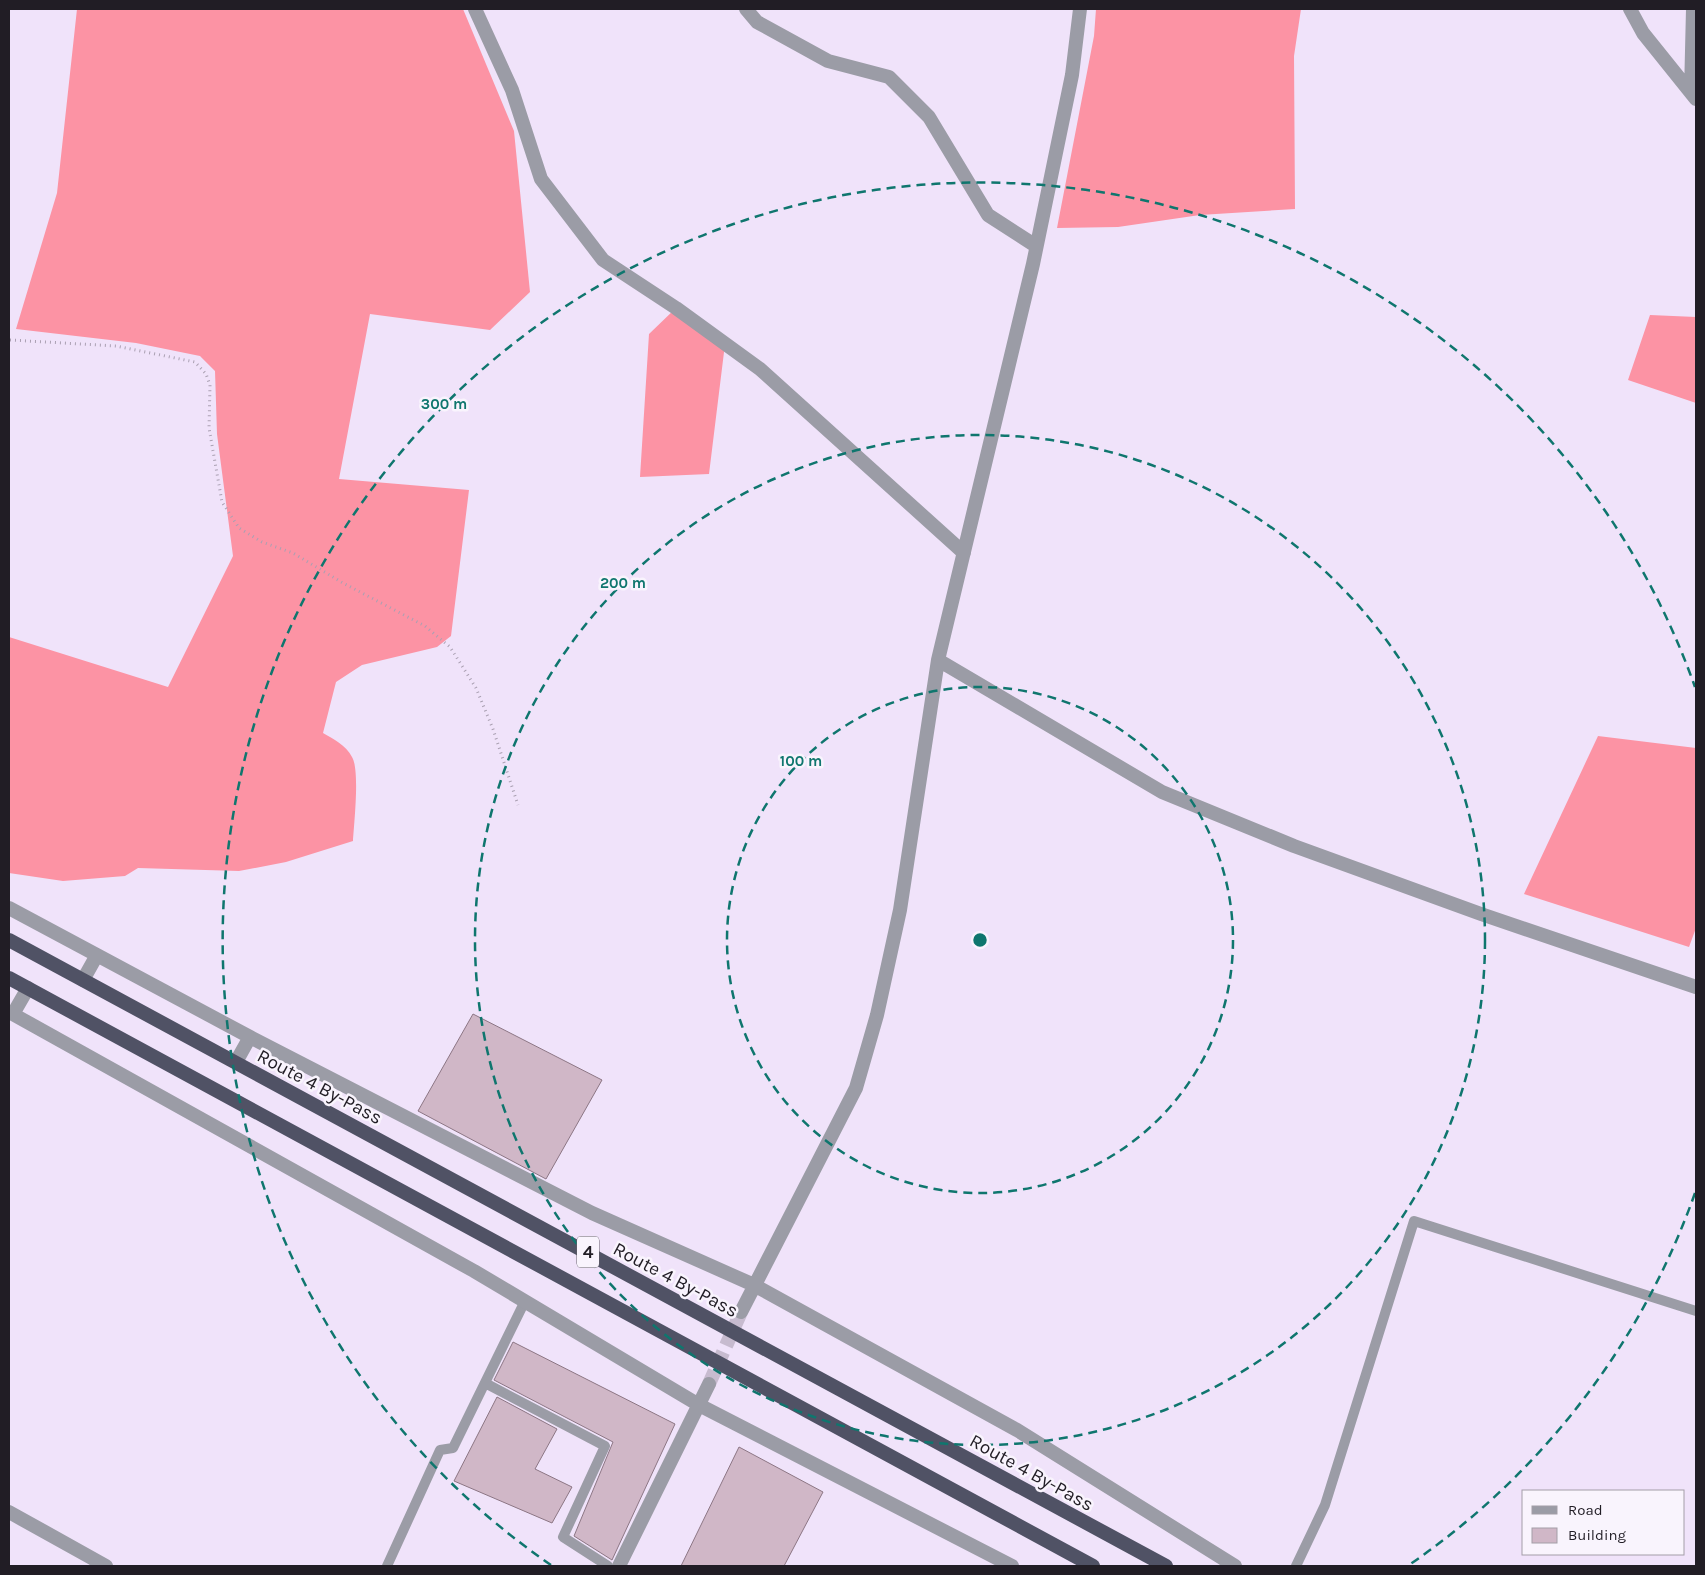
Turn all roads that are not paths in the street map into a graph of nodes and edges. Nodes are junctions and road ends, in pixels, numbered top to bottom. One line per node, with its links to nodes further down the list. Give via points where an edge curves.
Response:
1 (475, 9): 8 (street, via 512,90 541,179 603,260 676,308 760,370)
2 (746, 9): 7 (street, via 757,22 828,61 889,77 929,117 988,215)
3 (1080, 9): 7 (street, via 1072,75)
4 (1630, 9): 6 (street, via 1643,33)
5 (1693, 9): 6 (street)
6 (1694, 96)
7 (1036, 246): 8 (street)
8 (964, 553): 9 (street)
9 (938, 660): 15 (street, via 1162,792 1303,850); 20 (street, via 900,910 877,1015 856,1088)
10 (9, 908): 12 (street)
11 (9, 940): 14 (highway, Route 4 By-Pass / 4)
12 (97, 955): 14 (street); 18 (street)
13 (9, 978): 16 (highway, 4)
14 (83, 980): 19 (highway, Route 4 By-Pass / 4)
15 (1696, 987)
16 (28, 988): 17 (street); 33 (highway, 4)
17 (11, 1013): 21 (street)
18 (250, 1037): 19 (street); 20 (street, via 592,1213)
19 (236, 1062): 34 (highway, Route 4 By-Pass / 4)
20 (754, 1285): 23 (street); 35 (street, via 1017,1430)
21 (525, 1301): 24 (lane); 26 (street)
22 (1696, 1311): 36 (lane, via 1414,1221 1325,1505)
23 (741, 1312)
24 (485, 1382): 29 (lane, via 452,1448 440,1450); 30 (lane, via 605,1446 562,1537)
25 (709, 1384): 26 (street)
26 (699, 1405): 31 (street); 32 (street)
27 (9, 1512): 28 (street)
28 (106, 1566)
29 (386, 1566)
30 (608, 1566)
31 (619, 1566)
32 (1012, 1566)
33 (1093, 1566)
34 (1166, 1566)
35 (1236, 1566)
36 (1296, 1566)

